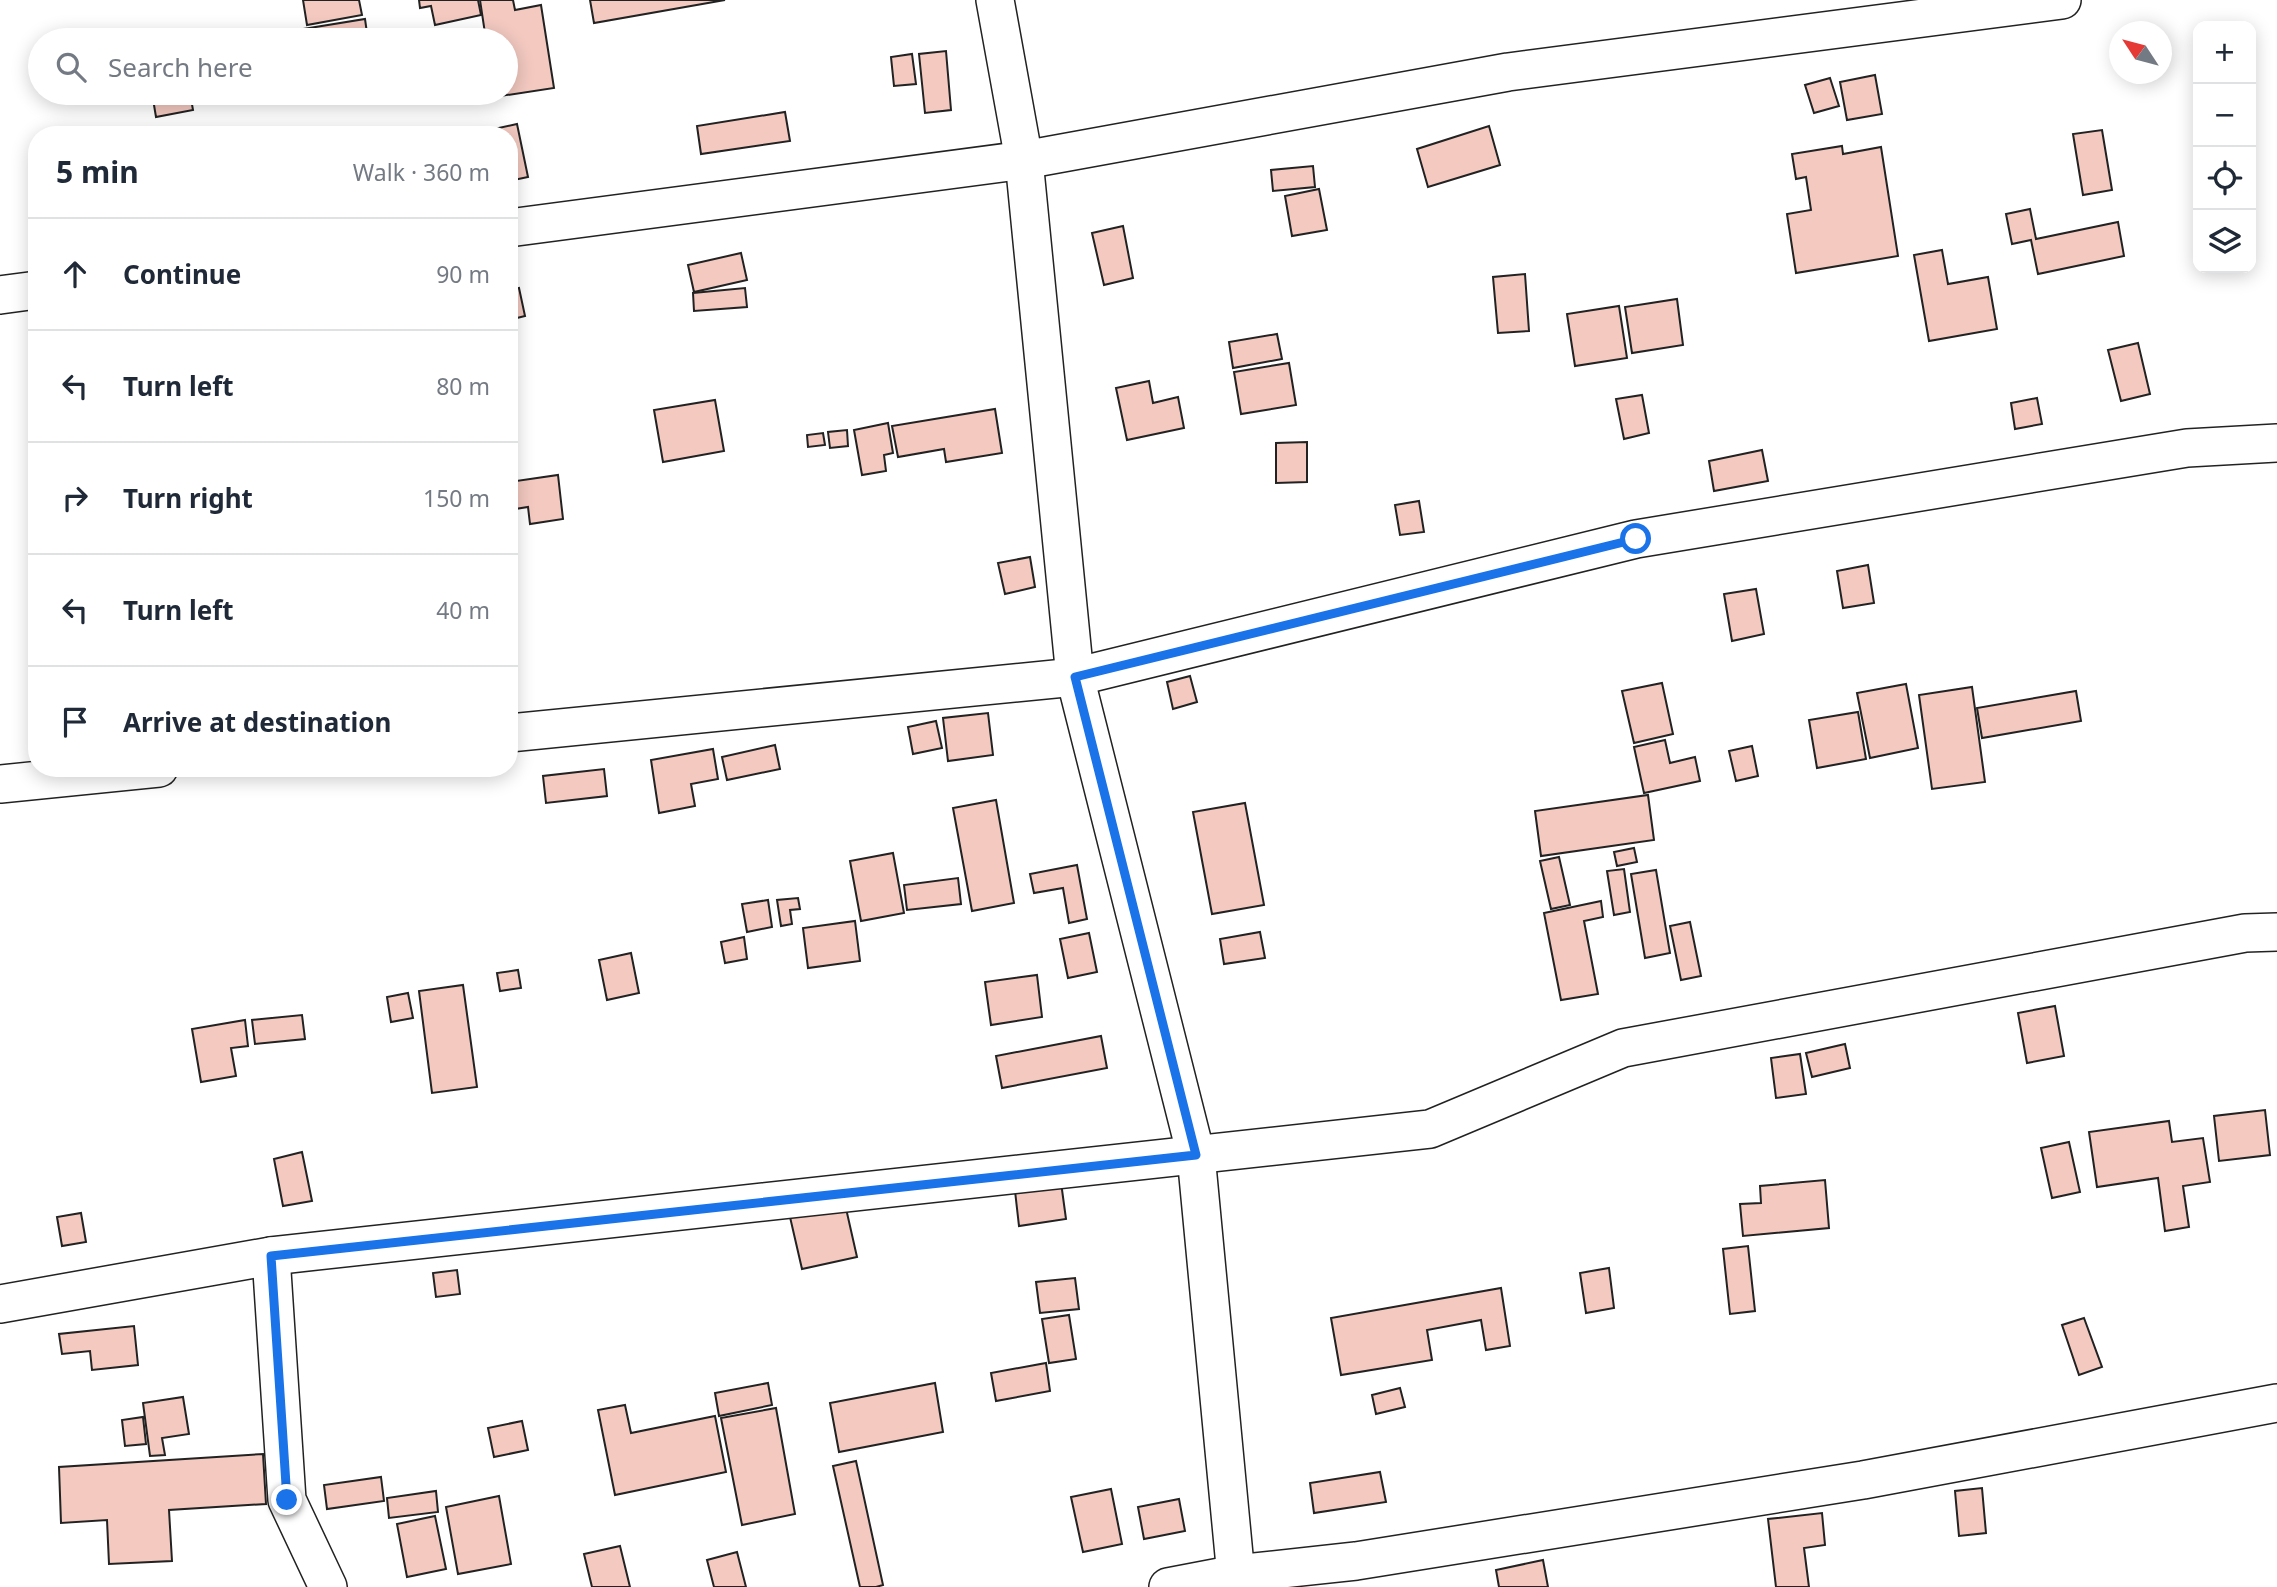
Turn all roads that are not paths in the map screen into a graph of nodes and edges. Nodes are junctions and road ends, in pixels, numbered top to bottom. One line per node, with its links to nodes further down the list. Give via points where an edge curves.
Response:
1 (995, 0): 3 (street)
2 (2062, 0): 3 (street, via 1508,72)
3 (1024, 160): 4 (street); 8 (street)
4 (518, 227)
5 (28, 291): 6 (street)
6 (0, 295)
7 (2277, 443): 8 (street, via 2187,448 1636,539)
8 (1075, 677): 9 (street); 13 (street)
9 (518, 732)
10 (70, 777): 11 (street)
11 (0, 784)
12 (2277, 932): 13 (street, via 2245,933 1623,1048 1430,1129)
13 (1196, 1155): 14 (street); 17 (street)
14 (271, 1256): 15 (street); 18 (street, via 287,1500)
15 (0, 1304)
16 (2277, 1403): 17 (street, via 1863,1480)
17 (1237, 1580): 19 (street)
18 (328, 1587)
19 (1168, 1587)

